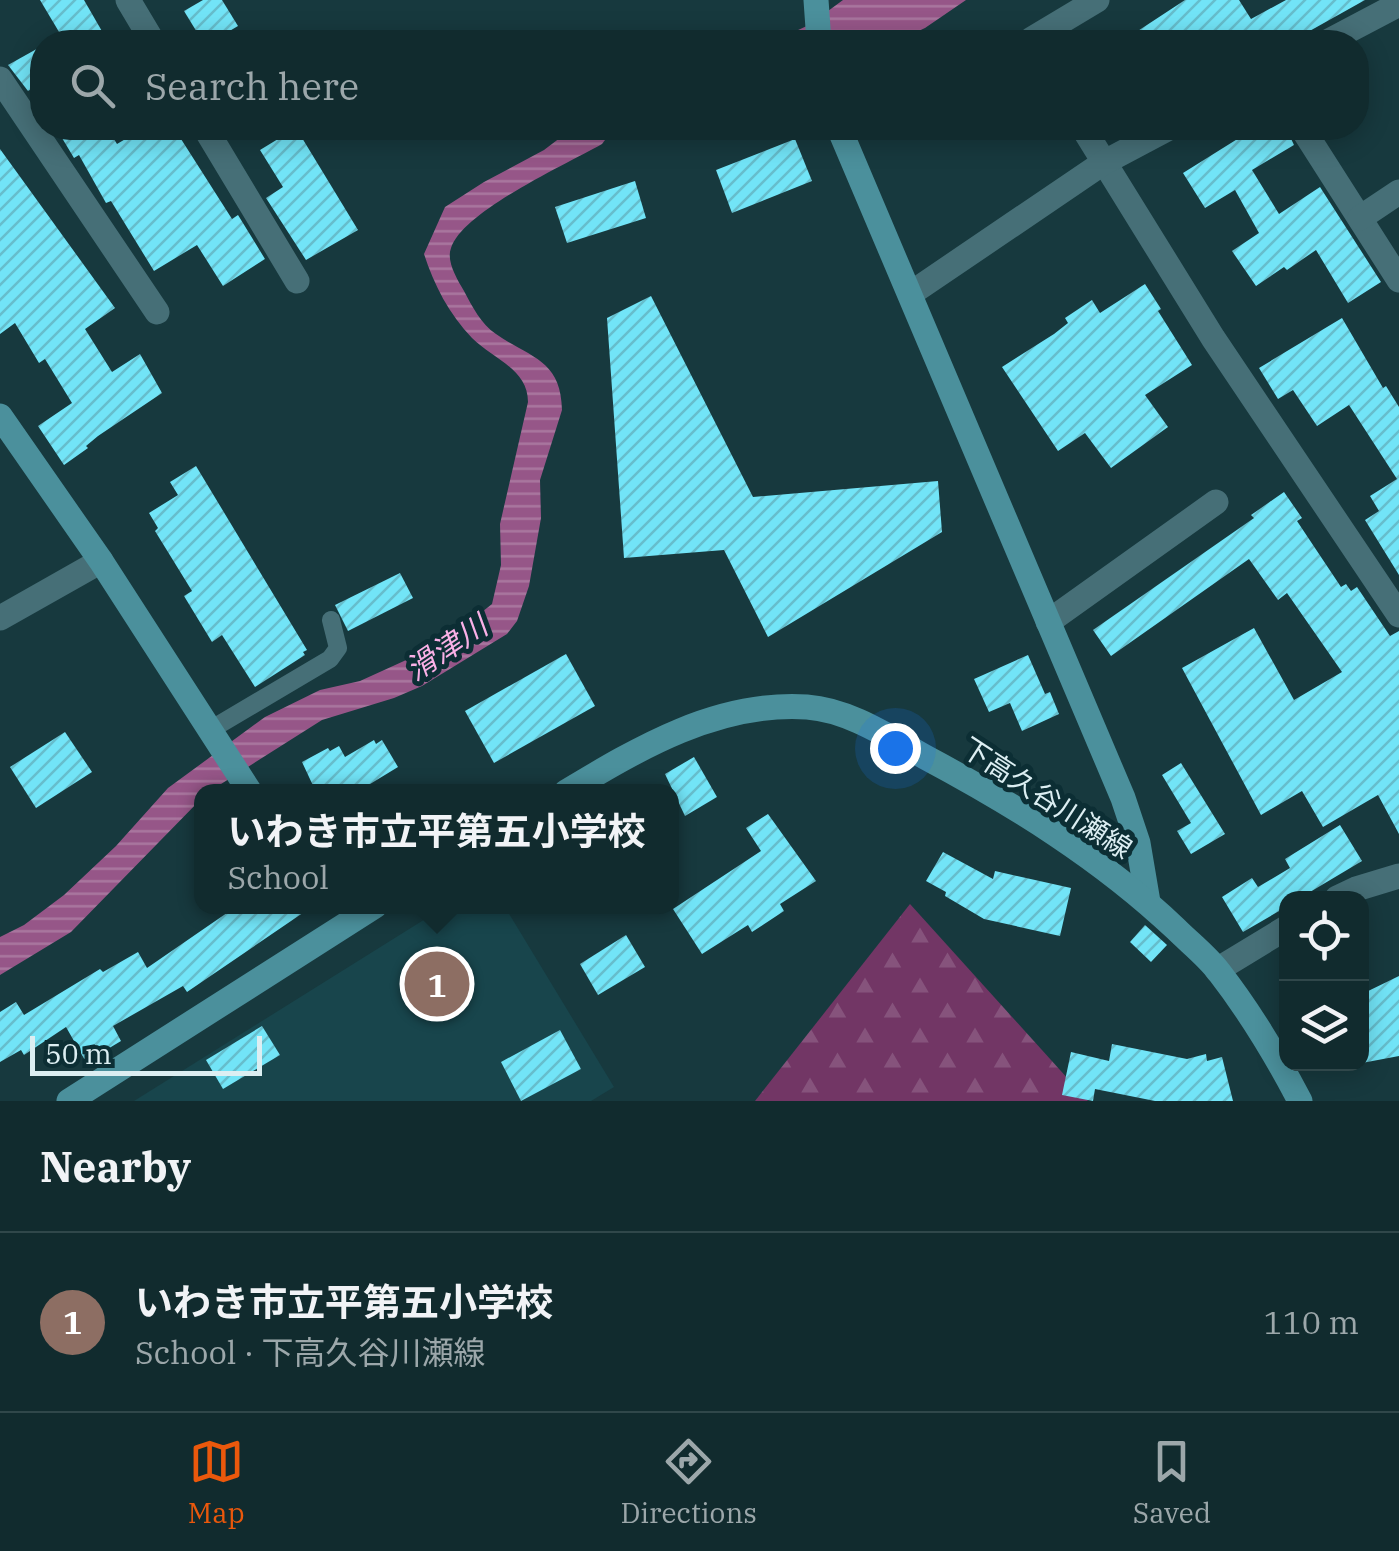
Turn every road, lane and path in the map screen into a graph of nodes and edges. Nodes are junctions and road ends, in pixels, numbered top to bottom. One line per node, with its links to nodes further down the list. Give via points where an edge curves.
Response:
1 (128, 0): 5 (street)
2 (816, 0): 6 (street)
3 (1097, 0): 7 (street)
4 (1399, 4): 8 (street)
5 (146, 30)
6 (818, 30)
7 (1048, 30)
8 (1350, 30)
9 (0, 79): 10 (street)
10 (30, 124)
11 (41, 140): 23 (street)
12 (212, 140): 21 (street)
13 (843, 140): 22 (street)
14 (1090, 140): 17 (street)
15 (1146, 140): 17 (street)
16 (1310, 140): 19 (street)
17 (1103, 163): 22 (street); 27 (street)
18 (1399, 192): 19 (street)
19 (1360, 218): 20 (street)
20 (1399, 280)
21 (297, 281)
22 (910, 294): 30 (street)
23 (157, 312)
24 (0, 416): 26 (street)
25 (1216, 502): 30 (street)
26 (101, 561): 28 (street); 31 (street)
27 (1399, 615)
28 (0, 618)
29 (331, 620): 31 (lane, via 338,648 330,659)
30 (1048, 622): 36 (street, via 1123,798)
31 (212, 732): 32 (street)
32 (245, 784)
33 (580, 784): 36 (street, 下高久谷川瀬線, via 692,725 764,708 810,707 851,718 985,789)
34 (1399, 876): 35 (street)
35 (1352, 891)
36 (1148, 902): 39 (street, 下高久谷川瀬線)
37 (335, 916): 40 (street)
38 (1279, 932): 39 (street)
39 (1218, 970): 41 (street, 下高久谷川瀬線)
40 (69, 1101)
41 (1300, 1101)

